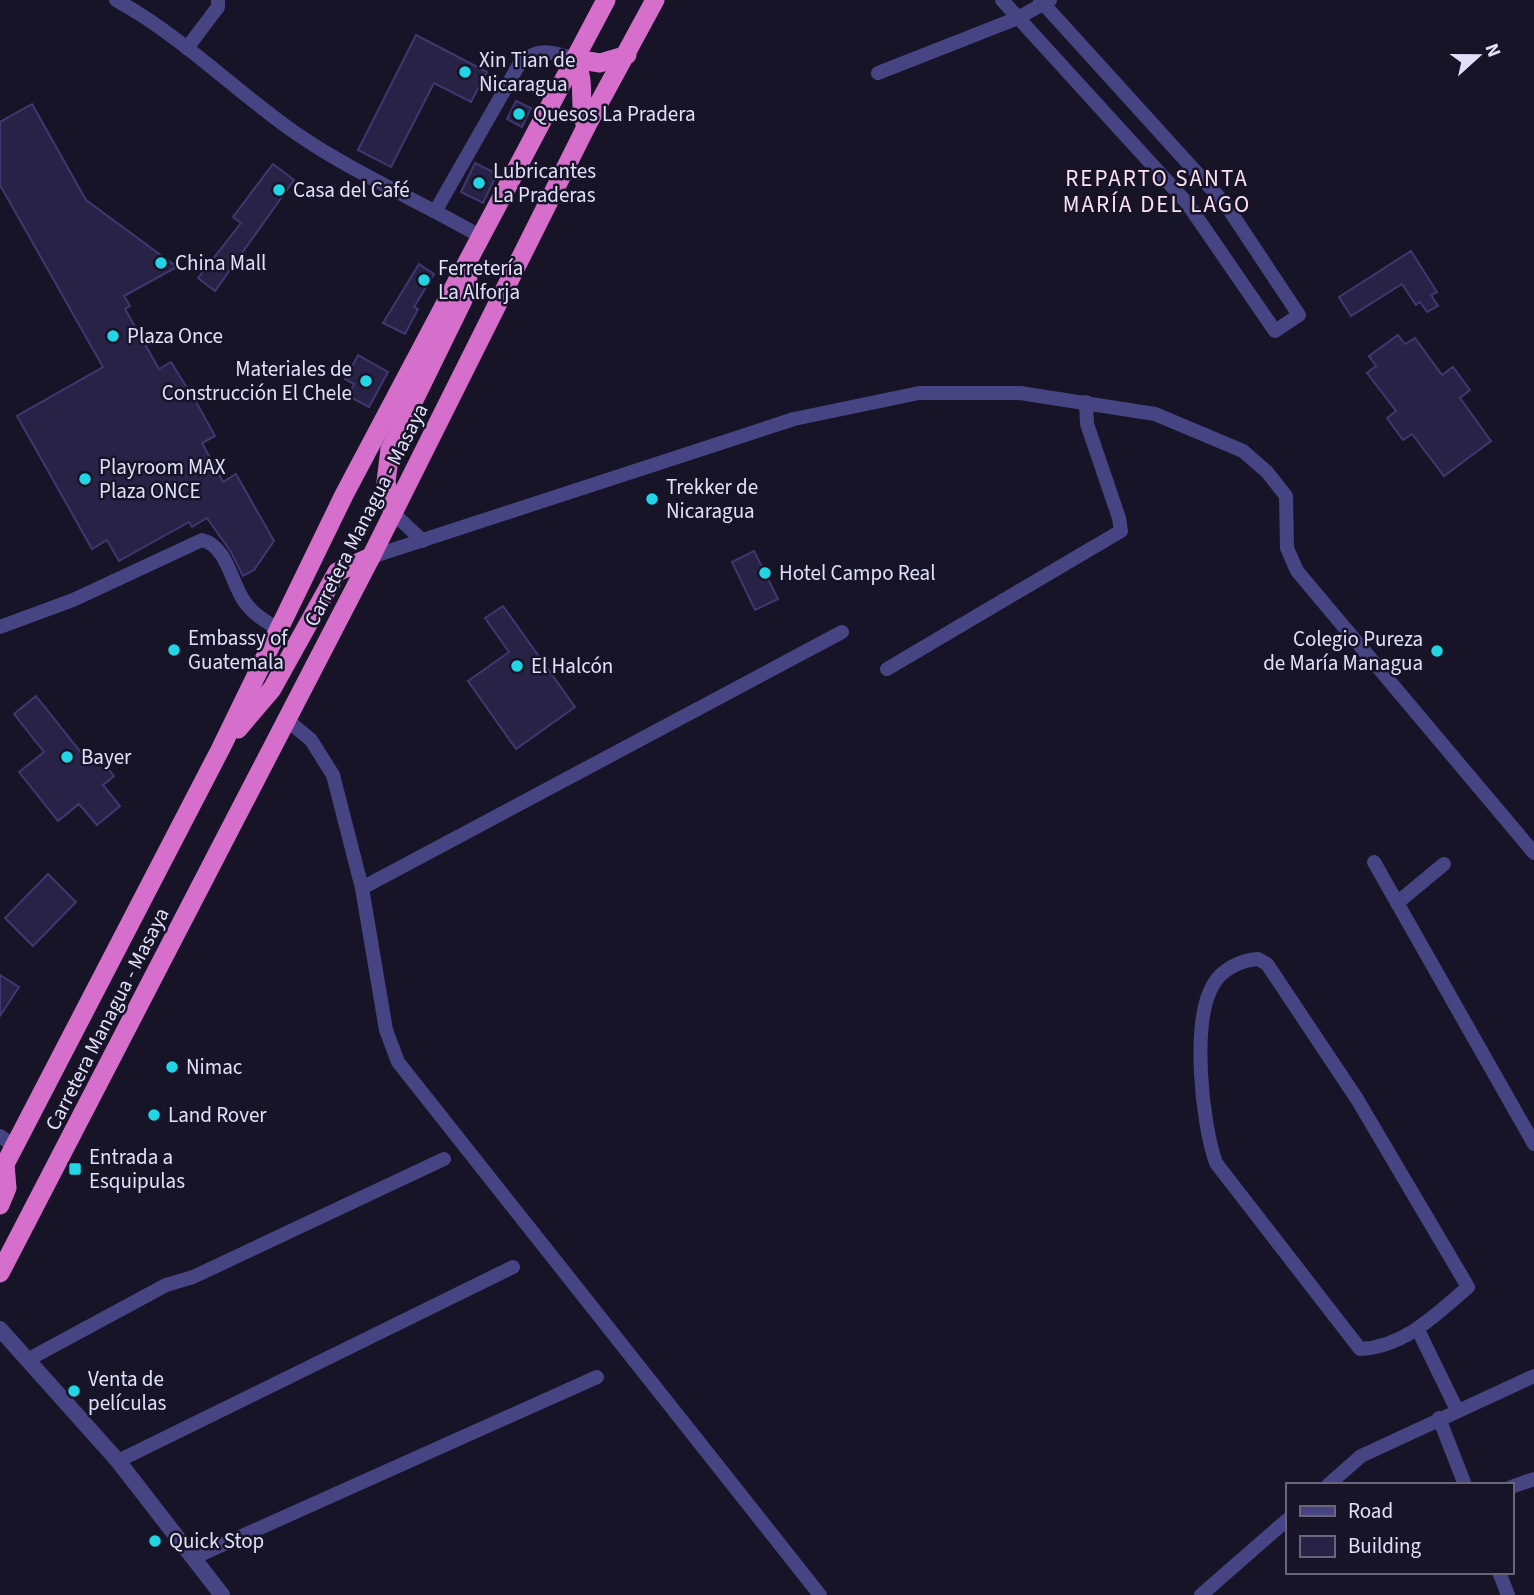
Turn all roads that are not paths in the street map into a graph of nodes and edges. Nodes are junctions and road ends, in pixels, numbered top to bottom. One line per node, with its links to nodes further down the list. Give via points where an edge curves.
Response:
1 (116, 0): 8 (street)
2 (218, 0): 8 (street)
3 (606, 0): 10 (highway, Carretera Managua - Masaya)
4 (655, 0): 9 (highway, Carretera Managua - Masaya)
5 (1002, 0): 7 (street)
6 (1045, 1): 7 (street); 7 (street, via 1226,205 1299,315 1275,331 1187,203)
7 (1018, 18): 11 (street)
8 (187, 47): 13 (street, via 315,145)
9 (627, 55): 10 (highway, via 600,63); 12 (highway, Carretera Managua - Masaya)
10 (575, 59): 12 (highway, via 583,81); 13 (street, via 543,51 531,53 520,63); 14 (highway, Carretera Managua - Masaya)
11 (878, 74)
12 (586, 127): 16 (highway, Carretera Managua - Masaya)
13 (436, 210): 14 (street)
14 (477, 241): 16 (highway, via 463,300 390,449 386,482); 20 (highway, Carretera Managua - Masaya)
15 (1086, 402): 17 (street, via 1020,393 919,393 794,419); 22 (street, via 1087,424 1121,531); 25 (street, via 1155,414 1186,425 1243,451 1267,472 1286,496 1287,548 1297,571)
16 (393, 513): 17 (street); 18 (highway, Carretera Managua - Masaya)
17 (423, 541): 18 (street)
18 (371, 557): 23 (highway, Carretera Managua - Masaya); 24 (highway, via 337,572 272,688)
19 (0, 627): 20 (street, via 73,600 202,540 219,551 244,601)
20 (278, 629): 24 (highway, Carretera Managua - Masaya)
21 (842, 632): 28 (street)
22 (887, 669)
23 (287, 720): 28 (street, via 311,740 333,775); 36 (highway, Carretera Managua - Masaya)
24 (221, 748): 30 (highway, Carretera Managua - Masaya)
25 (1534, 853)
26 (1374, 862): 29 (street)
27 (1444, 864): 29 (street)
28 (362, 888): 53 (street, via 386,1030 398,1062)
29 (1397, 903): 31 (street)
30 (7, 1141): 33 (highway, Carretera Managua - Masaya)
31 (1534, 1144)
32 (444, 1159): 39 (street, via 193,1277 166,1285)
33 (2, 1169): 34 (highway, via 7,1188)
34 (0, 1205)
35 (513, 1267): 44 (street)
36 (0, 1273)
37 (0, 1329): 39 (street)
38 (1418, 1329): 38 (street, via 1468,1287 1357,1099 1267,964 1258,959 1242,960 1213,984 1204,1008 1202,1080 1208,1139 1216,1163 1360,1349 1379,1348); 42 (street)
39 (29, 1359): 44 (street)
40 (1534, 1376): 42 (street)
41 (597, 1377): 50 (street)
42 (1457, 1410): 43 (street)
43 (1438, 1418): 46 (street, via 1361,1456); 47 (street)
44 (118, 1461): 50 (street)
45 (1534, 1479): 48 (street)
46 (1330, 1483)
47 (1464, 1483)
48 (1513, 1486)
49 (1286, 1521): 54 (street)
50 (195, 1557): 52 (street)
51 (1500, 1574): 55 (street)
52 (222, 1595)
53 (820, 1595)
54 (1201, 1595)
55 (1508, 1595)

